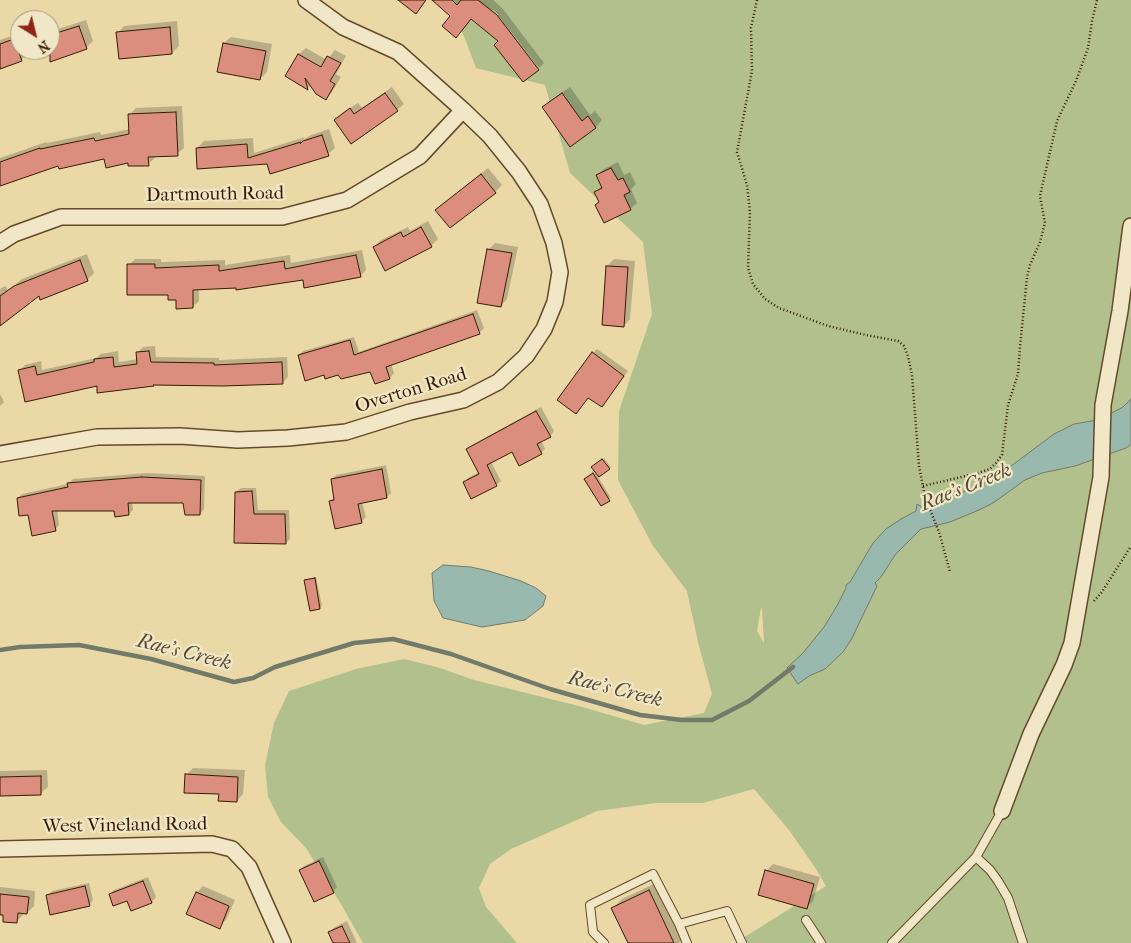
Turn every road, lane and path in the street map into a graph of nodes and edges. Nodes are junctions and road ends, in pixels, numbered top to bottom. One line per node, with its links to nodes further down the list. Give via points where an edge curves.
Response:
1 (306, 0): 4 (street, Overton Road, via 343,26 398,52)
2 (757, 0): 8 (path, via 751,28 752,71 737,152 747,185 750,212 748,268 753,284 765,299 779,308 828,326 898,341 904,346 912,375)
3 (1097, 0): 8 (path, via 1088,48 1058,121 1040,196 1045,223 1027,277 1018,374 1008,405 1002,455 990,468 978,473)
4 (463, 110): 6 (street, Dartmouth Road, via 420,156 347,200 282,216 61,217 14,234); 7 (street, Overton Road, via 490,136 540,204 560,272 555,302 544,329 526,356 498,382 463,400 346,432 238,440 180,436 98,437)
5 (1131, 226): 12 (street, via 1103,405 1101,477 1071,648 1031,734)
6 (0, 243)
7 (0, 454)
8 (923, 486): 10 (path)
9 (1131, 546): 11 (path)
10 (950, 572)
11 (1091, 604)
12 (1002, 811): 14 (lane)
13 (0, 848): 17 (street, West Vineland Road, via 212,844 232,849 249,867)
14 (976, 857): 22 (lane); 23 (lane, via 990,870 1008,898)
15 (806, 920): 21 (lane)
16 (679, 924): 18 (lane, via 653,874 590,905 593,932); 19 (lane); 20 (lane, via 727,911)
17 (283, 943)
18 (604, 943)
19 (687, 943)
20 (742, 943)
21 (821, 943)
22 (892, 943)
23 (1023, 943)

